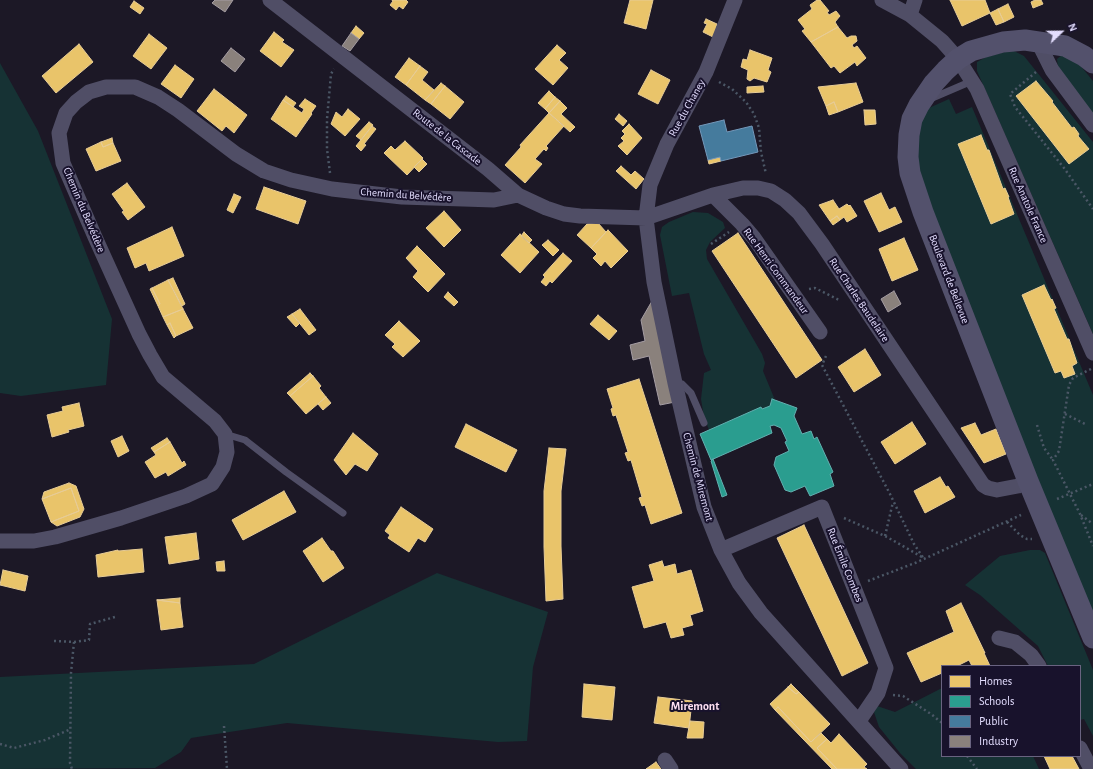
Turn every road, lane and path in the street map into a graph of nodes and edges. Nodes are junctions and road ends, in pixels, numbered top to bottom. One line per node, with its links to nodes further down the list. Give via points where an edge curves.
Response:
1 (270, 0): 7 (street, Route de la Cascade)
2 (735, 0): 10 (street, Rue du Chaney)
3 (882, 0): 5 (street, Rue Anatole France)
4 (915, 0): 5 (street)
5 (910, 15): 8 (street, Rue Anatole France, via 942,41)
6 (1045, 52): 8 (main road, Boulevard de Bellevue, via 1025,40 1002,42); 9 (main road, Boulevard de Bellevue, via 1065,46); 13 (street, via 1052,70); 18 (path, via 1010,94 1015,107)
7 (341, 56): 15 (path, via 331,74 327,120 327,149); 16 (street, Route de la Cascade)
8 (958, 59): 11 (street, Rue Anatole France); 12 (main road, Boulevard de Bellevue, via 934,83)
9 (1093, 63)
10 (705, 74): 14 (path, via 732,89 746,102 759,128); 19 (street, Rue du Chaney, via 667,144 650,185)
11 (972, 81): 12 (lane); 23 (street, Rue Anatole France)
12 (920, 104): 33 (main road, Boulevard de Bellevue, via 912,119 909,134 908,157 915,191)
13 (1093, 125)
14 (761, 152)
15 (332, 189): 16 (street, Chemin du Belvédère, via 402,197 494,200); 31 (street, Chemin du Belvédère, via 264,172 178,110 158,97 135,87 106,87 89,92 66,113 59,133 63,163 139,334 163,377 215,421)
16 (518, 195): 19 (street, Route de la Cascade, via 564,214)
17 (713, 195): 19 (street, Rue Charles Baudelaire); 20 (street, Rue Charles Baudelaire, via 743,188 758,188 785,200 799,213); 21 (street, Rue Henri Commandeur, via 754,238)
18 (1093, 209)
19 (646, 218): 26 (street, Chemin de Miremont, via 654,282)
20 (856, 294): 21 (path, via 848,299 839,300 815,288 807,289); 33 (street, Rue Charles Baudelaire, via 984,485 997,490 1018,486)
21 (795, 297): 22 (street, Rue Henri Commandeur)
22 (820, 332)
23 (1093, 353)
24 (826, 356): 36 (path, via 822,365)
25 (1093, 368): 27 (path, via 1073,378 1066,395)
26 (675, 383): 28 (lane, via 682,384 691,393); 47 (street, Chemin de Miremont, via 704,507)
27 (1065, 414): 30 (path); 32 (path, via 1059,451)
28 (704, 423)
29 (1037, 425): 32 (path, via 1044,448)
30 (1087, 425)
31 (226, 434): 39 (lane, via 245,440); 45 (street, via 227,452 223,467 212,484 186,496 55,538 34,542)
32 (1053, 460): 35 (path)
33 (1028, 481): 38 (main road, Boulevard de Bellevue)
34 (1093, 484): 35 (path)
35 (1070, 494): 38 (path); 40 (path)
36 (893, 502): 44 (path); 48 (path)
37 (822, 507): 44 (path); 47 (street); 49 (street, Rue Émile Combes)
38 (1039, 507): 41 (path); 43 (main road, Boulevard de Bellevue)
39 (343, 512)
40 (1080, 514): 42 (path); 46 (path)
41 (1007, 522): 43 (path, via 1016,532 1028,539); 48 (path)
42 (1093, 524)
43 (1050, 535): 52 (main road, Boulevard de Bellevue)
44 (885, 536): 48 (path)
45 (0, 541)
46 (1093, 546)
47 (721, 550): 57 (street, Chemin de Miremont, via 739,582 761,612)
48 (924, 558): 49 (path)
49 (854, 587): 56 (street, Rue Émile Combes, via 886,668)
50 (116, 617): 54 (path, via 90,624 89,640)
51 (999, 638): 55 (street, via 1015,642 1031,655)
52 (1093, 638)
53 (54, 642): 54 (path)
54 (74, 642): 60 (path)
55 (1038, 665)
56 (878, 693): 57 (street, Rue Émile Combes); 58 (path, via 903,696 932,714)
57 (859, 721): 66 (street, Chemin de Miremont)
58 (941, 723)
59 (224, 726): 65 (path)
60 (71, 728): 61 (path, via 45,740 14,748); 64 (path)
61 (0, 744)
62 (1081, 750): 68 (street)
63 (968, 757): 67 (path)
64 (72, 769)
65 (226, 769)
66 (901, 769)
67 (977, 769)
68 (1091, 769)

